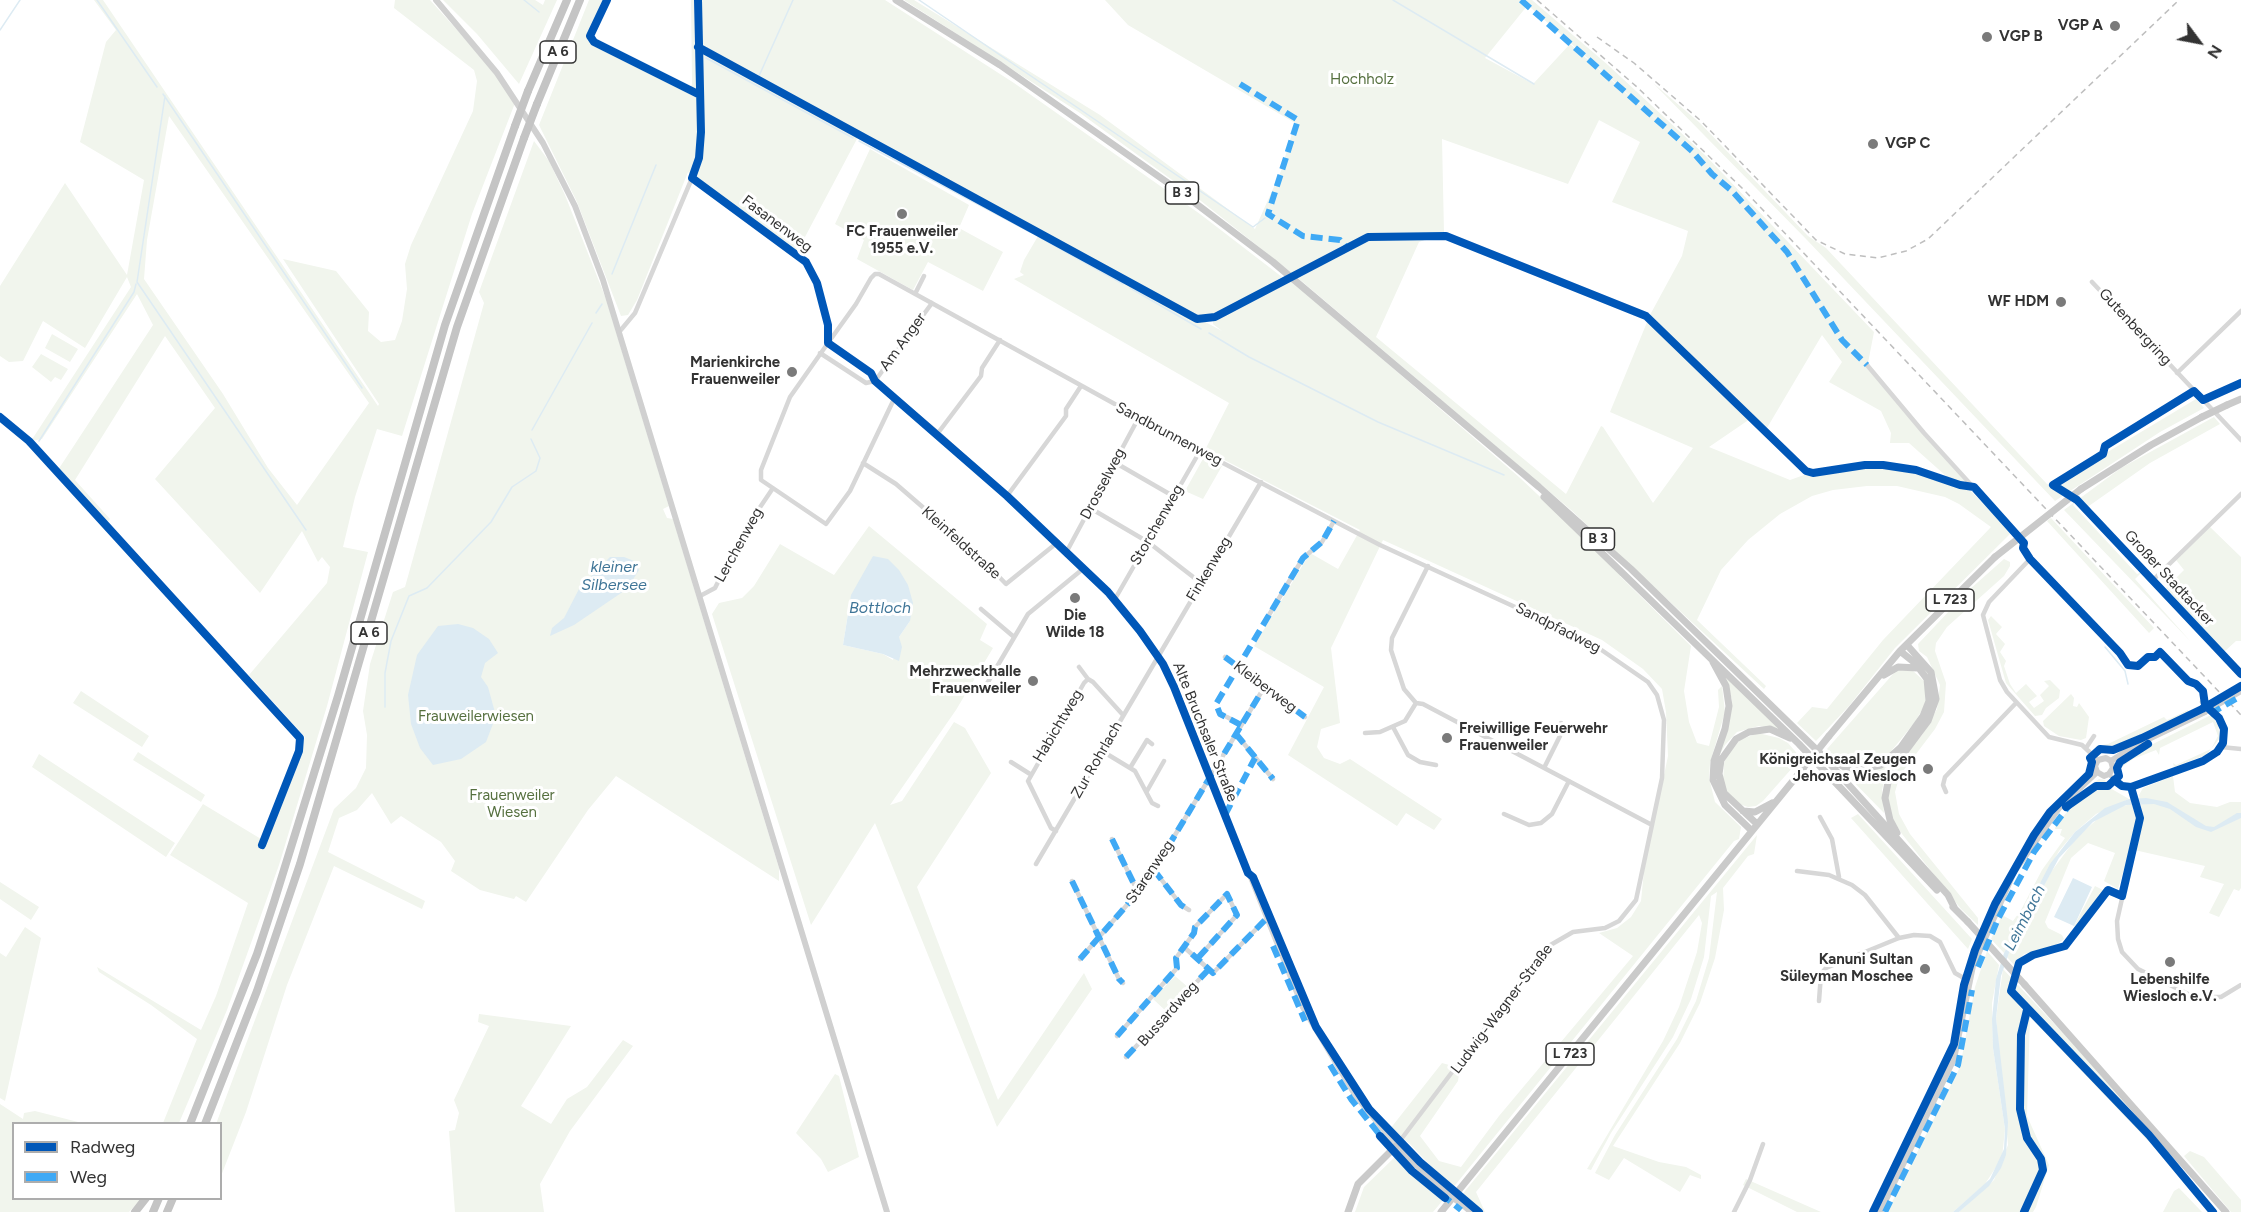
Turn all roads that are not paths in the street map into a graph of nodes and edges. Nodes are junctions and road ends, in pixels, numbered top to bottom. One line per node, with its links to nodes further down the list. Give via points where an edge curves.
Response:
1 (435, 0): 10 (main road, via 497,73 543,143 575,206)
2 (567, 0): 131 (highway, A 6, bridge, via 528,91 445,324 281,881 257,954)
3 (580, 0): 132 (highway, A 6, bridge, via 524,138 457,327 300,864 257,991)
4 (896, 0): 20 (main road, B 3, via 1044,95 1178,190 1281,269)
5 (924, 276): 7 (street)
6 (2092, 282): 15 (street, Gutenbergring)
7 (915, 294): 8 (street, Sandbrunnenweg); 12 (street, Sandbrunnenweg, via 875,274)
8 (932, 303): 11 (street, Sandbrunnenweg); 16 (street, Am Anger)
9 (2241, 311): 15 (street, Gutenbergring)
10 (620, 331): 12 (street, Fasanenweg, via 635,313 692,178 806,262 817,283 828,325); 45 (main road)
11 (1000, 340): 17 (street, Sandbrunnenweg); 23 (street, via 981,376)
12 (828, 343): 13 (street); 16 (street, via 872,372)
13 (820, 354): 16 (street, via 866,383); 30 (street, via 790,397 761,470 761,480)
14 (1867, 365): 40 (street, via 2024,543)
15 (2177, 373): 24 (street, Gutenbergring)
16 (875, 381): 18 (street, Alte Bruchsaler Straße)
17 (1081, 386): 22 (street, Sandbrunnenweg); 32 (street, via 1066,409 1066,416)
18 (895, 397): 23 (street, Alte Bruchsaler Straße); 28 (street)
19 (2241, 399): 50 (main road, L 723, bridge, via 2127,459 2081,489 1995,558)
20 (1449, 411): 51 (main road, B 3); 82 (main road, B 3, via 1631,569)
21 (0, 417): 25 (street)
22 (1138, 417): 26 (street, Sandbrunnenweg); 27 (street, Drosselweg)
23 (938, 433): 32 (street, Alte Bruchsaler Straße)
24 (2241, 440)
25 (29, 441)
26 (1200, 451): 29 (street, Sandbrunnenweg); 33 (street, Storchenweg)
27 (1114, 462): 33 (street); 35 (street, Drosselweg)
28 (863, 463): 30 (street, via 844,501 826,524); 37 (street, Kleinfeldstraße, via 896,484 1006,584)
29 (1261, 482): 36 (street, Sandbrunnenweg); 44 (street, Finkenweg)
30 (773, 488): 45 (street, Lerchenweg, via 742,534 715,588)
31 (2241, 494): 43 (street, Großer Stadtacker)
32 (1007, 496): 37 (street, Alte Bruchsaler Straße)
33 (1173, 496): 38 (street, Storchenweg)
34 (2077, 500): 43 (street, Großer Stadtacker)
35 (1090, 508): 38 (street); 39 (street, Drosselweg)
36 (1335, 521): 41 (street, Sandbrunnenweg); 48 (street, via 1322,542 1303,558)
37 (1058, 542): 39 (street, Alte Bruchsaler Straße)
38 (1148, 542): 44 (street); 46 (street, Storchenweg)
39 (1067, 551): 42 (street, Alte Bruchsaler Straße)
40 (2030, 559): 55 (street, via 2128,665 2138,666 2148,657); 66 (street, via 1989,602 1983,615 2001,684)
41 (1428, 566): 65 (street, via 1392,638 1391,650 1404,689); 105 (street, Sandpfadweg, via 1587,640 1648,682 1664,720 1665,743)
42 (1084, 568): 46 (street, Alte Bruchsaler Straße); 49 (street, via 1032,610)
43 (2153, 580): 58 (street, Großer Stadtacker)
44 (1201, 583): 53 (street, Finkenweg)
45 (700, 596): 137 (main road)
46 (1115, 599): 53 (street, Alte Bruchsaler Straße)
47 (981, 609): 49 (street)
48 (1269, 615)
49 (1014, 637): 62 (street)
50 (1907, 645): 52 (main road, L 723); 108 (main road, via 1931,672 1936,699 1933,714 1890,772 1885,788 1887,810)
51 (1703, 648): 77 (main road, B 3); 107 (main road, via 1721,674 1728,696 1728,717 1714,760 1714,787 1725,806)
52 (1900, 651): 57 (main road); 60 (main road, L 723)
53 (1158, 656): 67 (street, Zur Rohrlach); 93 (street, Alte Bruchsaler Straße)
54 (1225, 657): 61 (street, Kleiberweg)
55 (2155, 657)
56 (1078, 667): 59 (street, Habichtweg)
57 (1920, 668): 60 (main road, via 1898,666); 82 (main road, via 1929,686 1926,710 1889,758 1870,769 1858,770 1848,769)
58 (2241, 674)
59 (1088, 679): 67 (street, Habichtweg); 91 (street, Habichtweg)
60 (1877, 679): 99 (main road, L 723, bridge)
61 (1265, 686): 69 (street, Kleiberweg); 71 (street, Starenweg)
62 (985, 687)
63 (2241, 691): 85 (main road, bridge)
64 (2202, 702): 78 (street, via 2223,726 2225,738)
65 (1416, 703): 72 (street, via 1405,721); 89 (street)
66 (2016, 703): 79 (street, via 2049,737); 98 (street, via 1945,777 1942,785)
67 (1123, 715): 81 (street, Zur Rohrlach)
68 (1227, 717): 71 (street)
69 (1305, 717)
70 (1561, 723): 89 (street, via 1560,736)
71 (1241, 725): 74 (street, Starenweg)
72 (1393, 727): 73 (street); 87 (street, via 1408,754 1420,762)
73 (1365, 734)
74 (1236, 735): 93 (street, Starenweg); 94 (street)
75 (2094, 736): 79 (street)
76 (1152, 744): 88 (street, via 1147,740)
77 (1799, 744): 101 (main road, via 1770,729 1749,732 1732,744 1721,760 1719,774 1724,793); 117 (main road, B 3)
78 (2221, 747): 80 (street); 97 (street, via 2209,759)
79 (2086, 748): 83 (street)
80 (2241, 749)
81 (1102, 751): 88 (street); 106 (street, Zur Rohrlach)
82 (1821, 754): 108 (main road, B 3)
83 (2098, 760): 85 (main road); 90 (main road)
84 (1164, 761): 96 (street)
85 (2111, 761): 92 (main road, via 2113,768)
86 (1011, 762): 91 (street, Habichtweg)
87 (1436, 765)
88 (1130, 768): 96 (street, via 1140,776)
89 (1544, 768): 95 (street)
90 (2097, 772): 92 (main road); 125 (main road, via 2058,808 2014,872)
91 (1030, 774): 106 (street, Habichtweg, via 1028,781)
92 (2109, 774): 97 (street)
93 (1210, 778): 111 (street, Starenweg); 118 (street, Alte Bruchsaler Straße)
94 (1273, 779)
95 (1569, 781): 102 (street, via 1552,814 1541,823 1529,825); 105 (street)
96 (1147, 790): 100 (street, via 1152,803)
97 (2132, 790): 127 (street, via 2140,819 2117,921 2122,952 2138,969 2194,997 2221,997)
98 (1946, 792)
99 (1776, 800): 101 (main road, via 1755,812); 104 (main road, L 723)
100 (1158, 806)
101 (1739, 809): 104 (main road)
102 (1504, 814)
103 (1820, 817): 113 (street, via 1832,839)
104 (1757, 824): 107 (main road, L 723)
105 (1653, 825): 134 (street, Ludwig-Wagner-Straße, via 1631,909 1605,928 1573,932 1547,946)
106 (1056, 831): 110 (street, Zur Rohrlach)
107 (1752, 831): 139 (main road, L 723)
108 (1897, 837): 117 (main road, B 3)
109 (1112, 839): 115 (street)
110 (1036, 864)
111 (1154, 870): 115 (street, Starenweg); 116 (street, via 1181,905)
112 (1797, 871): 113 (street)
113 (1839, 877): 119 (street, via 1865,895)
114 (1072, 881): 120 (street)
115 (1140, 891): 120 (street, Starenweg)
116 (1189, 909)
117 (1955, 909): 143 (main road, B 3, bridge)
118 (1266, 919): 124 (street, Bussardweg, via 1213,973); 134 (street, Alte Bruchsaler Straße, via 1314,1030 1355,1096)
119 (1899, 938): 125 (street, via 1918,934 1935,938 1944,948 1954,974); 128 (street, via 1826,968 1821,974)
120 (1099, 939): 122 (street, Starenweg); 126 (street)
121 (1185, 948): 123 (street); 123 (street, via 1196,927 1227,894 1237,915); 129 (street, via 1176,958 1177,968)
122 (1080, 959)
123 (1197, 959): 124 (street)
124 (1209, 969): 130 (street, Bussardweg)
125 (1969, 981): 142 (main road, via 1954,1059)
126 (1124, 982)
127 (2241, 985)
128 (1819, 1001)
129 (1117, 1036)
130 (1126, 1057)
131 (191, 1122)
132 (206, 1122)
133 (1763, 1144): 141 (street)
134 (1396, 1146): 138 (main road, via 1358,1184); 140 (main road, bridge)
135 (144, 1200): 136 (highway)
136 (135, 1212)
137 (887, 1212)
138 (1348, 1212)
139 (1441, 1212)
140 (1472, 1212)
141 (1734, 1212)
142 (1880, 1212)
143 (2226, 1212)

